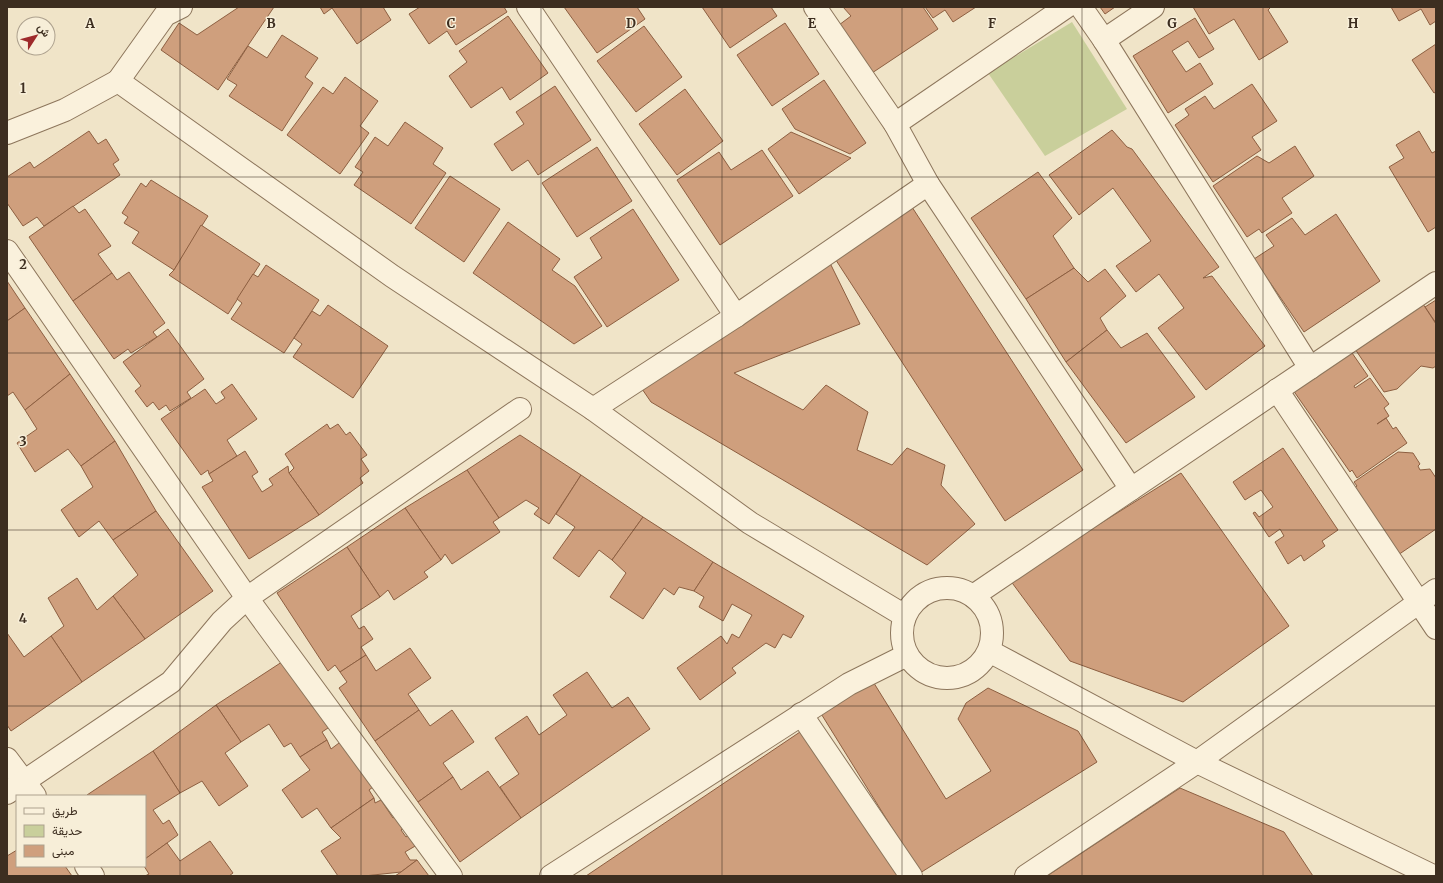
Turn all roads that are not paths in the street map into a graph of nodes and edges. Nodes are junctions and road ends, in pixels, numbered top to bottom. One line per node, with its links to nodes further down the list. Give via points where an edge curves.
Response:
1 (181, 7): 8 (street, via 165,15)
2 (528, 7): 14 (street)
3 (815, 7): 9 (street)
4 (1066, 7): 9 (street)
5 (1081, 7): 7 (street)
6 (1153, 7): 7 (street)
7 (1104, 40): 15 (street)
8 (118, 81): 10 (street, via 65,110); 18 (street, via 392,276)
9 (895, 124): 11 (street)
10 (7, 133)
11 (928, 184): 14 (street); 19 (street)
12 (7, 251): 22 (street)
13 (1436, 283): 15 (street)
14 (736, 316): 18 (street)
15 (1310, 368): 16 (street)
16 (1277, 390): 19 (street); 23 (street)
17 (520, 409): 22 (street)
18 (593, 409): 24 (street, via 750,523)
19 (1130, 489): 21 (street)
20 (1436, 590): 23 (street)
21 (973, 596): 24 (street, via 954,588 934,589 916,599); 26 (street, via 987,611 992,631)
22 (247, 598): 31 (street, via 222,621 171,682); 34 (street)
23 (1418, 602): 25 (street); 30 (street)
24 (904, 616): 27 (street, via 901,636)
25 (1436, 628)
26 (989, 651): 27 (street, via 977,667 959,677 939,678 920,670); 30 (street)
27 (907, 655): 28 (street, via 849,684)
28 (801, 714): 35 (street); 36 (street)
29 (7, 758): 31 (street)
30 (1197, 762): 37 (street); 38 (street)
31 (22, 790)
32 (87, 867): 33 (street)
33 (93, 876)
34 (451, 876)
35 (551, 876)
36 (911, 876)
37 (1026, 876)
38 (1433, 876)

